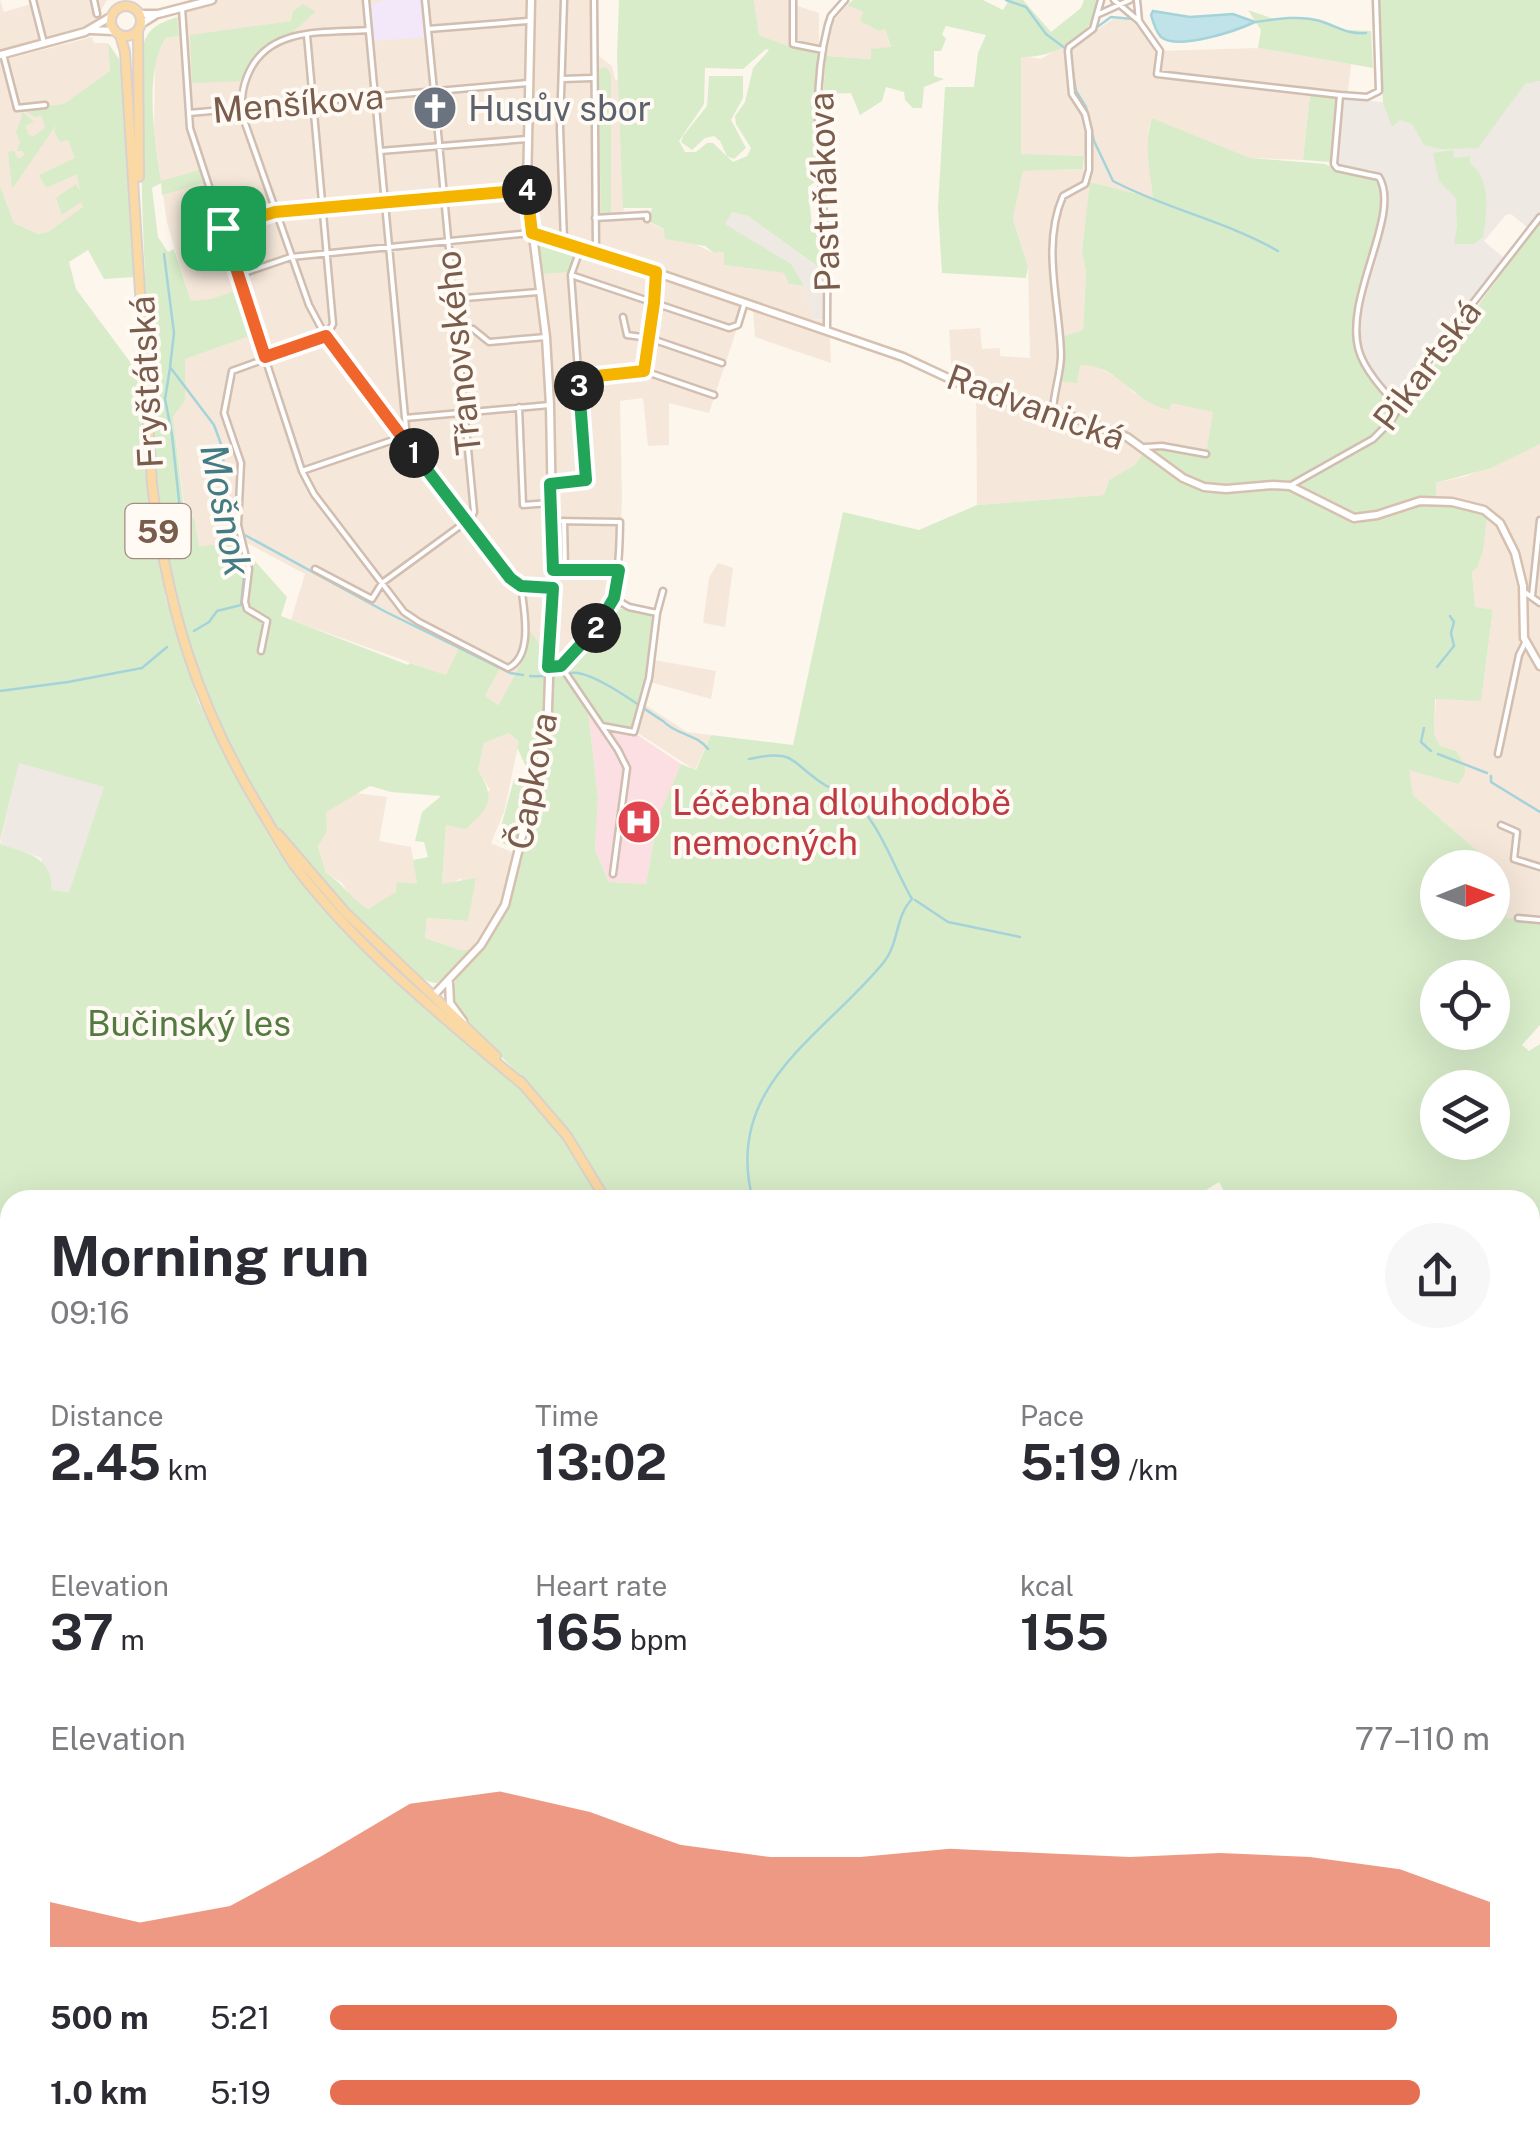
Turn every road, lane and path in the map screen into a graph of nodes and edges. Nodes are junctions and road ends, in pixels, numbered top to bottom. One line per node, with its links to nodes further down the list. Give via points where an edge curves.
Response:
1 (33, 0): 32 (street)
2 (94, 0): 19 (street)
3 (212, 0): 18 (street)
4 (366, 0): 29 (street)
5 (425, 0): 27 (street)
6 (531, 0): 24 (street, Čapkova)
7 (564, 0): 36 (street)
8 (594, 0): 35 (street)
9 (794, 0): 33 (street, via 793,44)
10 (845, 0): 33 (street, Pastrňákova, via 831,16)
11 (1101, 0): 22 (street)
12 (1114, 0): 17 (street)
13 (1133, 0): 17 (street); 25 (street)
14 (1376, 0): 39 (street, via 1378,91 1362,98)
15 (129, 3): 16 (main road); 20 (main road)
16 (119, 4): 23 (main road)
17 (1120, 6): 22 (street); 25 (street)
18 (182, 8): 21 (street); 44 (street)
19 (97, 14)
20 (139, 14): 21 (street); 26 (main road)
21 (158, 14): 26 (street)
22 (1099, 14): 88 (street, via 1093,28 1068,47 1072,94 1089,131 1089,170 1085,184 1063,196 1057,212 1061,362)
23 (112, 16): 28 (street); 30 (main road)
24 (530, 21): 27 (street); 37 (street, Čapkova)
25 (1139, 21): 39 (street, via 1160,51 1157,74)
26 (140, 28): 30 (main road, via 130,36); 57 (main road, Fryštátská / 59)
27 (428, 29): 38 (street)
28 (89, 30): 30 (street); 32 (street)
29 (369, 30): 31 (street); 40 (street)
30 (117, 33): 57 (main road, Fryštátská / 59, via 125,52)
31 (307, 34): 41 (street); 43 (street, via 275,42 261,54 244,84)
32 (44, 44): 34 (street)
33 (823, 50): 76 (street, Pastrňákova, via 817,150)
34 (2, 54): 42 (street, via 17,108)
35 (592, 78): 36 (street); 55 (street)
36 (560, 80): 61 (street)
37 (528, 83): 38 (street, Menšíkova); 46 (street, Čapkova)
38 (434, 91): 40 (street, Menšíkova)
39 (1340, 95): 87 (street, via 1334,164 1377,175 1387,203 1359,294 1358,350)
40 (374, 96): 41 (street, Menšíkova); 48 (street)
41 (312, 102): 43 (street, Menšíkova); 52 (street)
42 (45, 105)
43 (242, 110): 44 (street, Menšíkova); 53 (street)
44 (188, 114): 58 (street)
45 (437, 122): 47 (street, Třanovského)
46 (527, 138): 47 (street); 49 (street, Čapkova)
47 (439, 146): 48 (street); 50 (street, Třanovského)
48 (380, 151): 51 (street)
49 (527, 188): 50 (street); 59 (street, Čapkova)
50 (443, 196): 51 (street); 60 (street, Třanovského)
51 (384, 201): 52 (street); 62 (street)
52 (321, 206): 53 (street); 65 (street)
53 (275, 212): 58 (street); 66 (street)
54 (1540, 217): 87 (street, Pikartská, via 1430,357)
55 (595, 218): 56 (street); 64 (street)
56 (647, 218)
57 (138, 222): 122 (main road, Fryštátská / 59, via 151,468 164,568 202,699)
58 (223, 228): 69 (street)
59 (532, 233): 60 (street); 61 (street, Radvanická); 70 (street, Čapkova)
60 (448, 241): 62 (street); 71 (street, Třanovského)
61 (564, 241): 63 (street, Radvanická)
62 (389, 247): 65 (street); 90 (street)
63 (581, 247): 64 (street, Radvanická); 68 (street)
64 (596, 252): 67 (street, Radvanická)
65 (326, 254): 66 (street); 77 (street, via 333,324)
66 (291, 258): 69 (street); 77 (street)
67 (656, 272): 72 (street, Radvanická); 73 (street)
68 (571, 274): 73 (street); 83 (street)
69 (238, 275): 80 (street)
70 (540, 292): 71 (street); 78 (street, Čapkova)
71 (453, 299): 75 (street, Třanovského)
72 (745, 302): 73 (street, via 738,324 729,328); 76 (street, Radvanická)
73 (654, 303): 79 (street)
74 (623, 317): 79 (street, via 627,336)
75 (456, 327): 78 (street, via 477,331 489,342); 89 (street, Třanovského)
76 (827, 330): 88 (street, Radvanická, via 990,398)
77 (326, 336): 80 (street); 91 (street)
78 (546, 336): 85 (street, Čapkova)
79 (649, 338): 81 (street); 82 (street)
80 (265, 357): 94 (street); 116 (street, via 232,371 224,413 241,464 245,602 267,621)
81 (722, 363)
82 (644, 371): 83 (street); 84 (street)
83 (578, 378): 95 (street, via 586,480)
84 (714, 394)
85 (550, 405): 86 (street); 95 (street, Čapkova)
86 (519, 407): 89 (street); 97 (street, via 523,505)
87 (1399, 408): 96 (street, Pikartská, via 1373,439)
88 (1053, 410): 92 (street, Radvanická)
89 (464, 412): 90 (street); 99 (street, Třanovského, via 474,512)
90 (406, 418): 91 (street)
91 (402, 437): 94 (street); 99 (street)
92 (1145, 447): 93 (street); 96 (street, Radvanická, via 1204,487)
93 (1206, 454)
94 (302, 471): 106 (street)
95 (550, 484): 97 (street, Čapkova)
96 (1290, 486): 109 (street, Radvanická, via 1354,518 1424,500 1484,510 1506,532)
97 (551, 503): 100 (street, Čapkova)
98 (1540, 520): 111 (street)
99 (466, 521): 106 (street); 107 (street)
100 (552, 521): 101 (street); 103 (street, Čapkova)
101 (564, 522): 104 (street); 105 (street, via 620,522)
102 (315, 569): 106 (street, via 372,599)
103 (553, 570): 104 (street); 108 (street, Čapkova)
104 (565, 570): 105 (street)
105 (619, 570): 112 (street)
106 (382, 583): 107 (street, via 418,622 508,668 524,648)
107 (521, 586): 108 (street)
108 (553, 588): 119 (street, Čapkova)
109 (1523, 590): 111 (street); 115 (street, Radvanická)
110 (664, 591): 114 (street)
111 (1532, 596): 113 (street)
112 (614, 598): 114 (street); 117 (street)
113 (1540, 603)
114 (657, 612): 120 (street, via 634,732)
115 (1526, 642): 118 (street, Radvanická); 121 (street)
116 (262, 651)
117 (561, 666): 119 (street); 120 (street)
118 (1540, 666)
119 (548, 667): 128 (street, Čapkova, via 545,747 505,904)
120 (602, 726): 125 (street, via 626,768)
121 (1498, 754)
122 (266, 819): 129 (main road, Fryštátská / 59, via 311,886); 130 (main road, Fryštátská / 59, via 345,912)
123 (1501, 825): 124 (street, via 1517,832 1514,859)
124 (1540, 867)
125 (613, 874)
126 (1518, 918): 127 (street)
127 (1540, 920)
128 (450, 980): 130 (street, Čapkova); 132 (street, via 450,1003)
129 (412, 990): 130 (street); 131 (main road, Fryštátská / 59)
130 (432, 997): 131 (street); 132 (main road, Fryštátská / 59)
131 (437, 1012): 133 (main road, Fryštátská / 59)
132 (470, 1030): 133 (main road, Fryštátská / 59)
133 (522, 1084): 134 (main road, Fryštátská / 59, via 567,1136)
134 (600, 1190)

